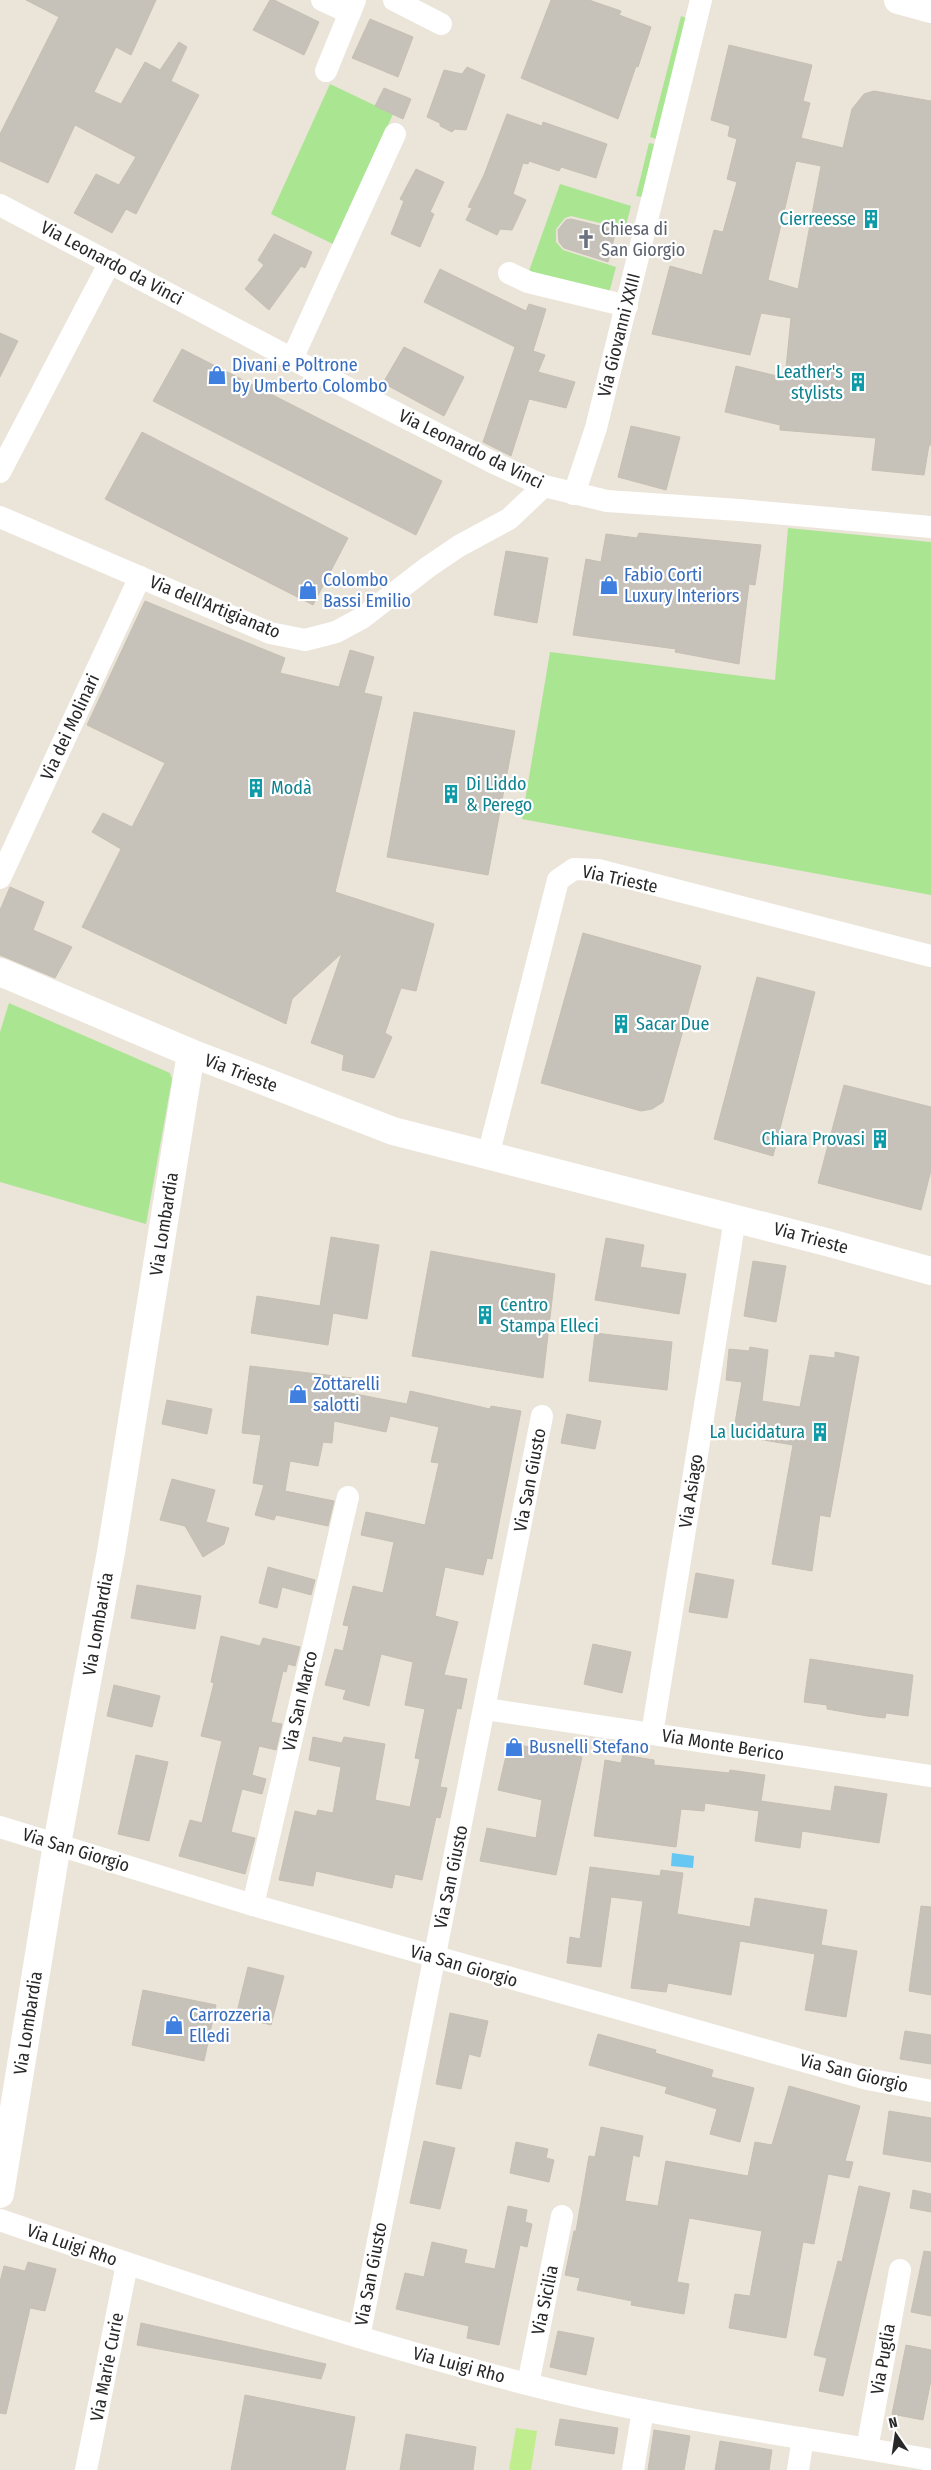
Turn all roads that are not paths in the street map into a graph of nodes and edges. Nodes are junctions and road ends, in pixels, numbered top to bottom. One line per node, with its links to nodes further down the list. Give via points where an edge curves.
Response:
1 (322, 0): 5 (street)
2 (394, 0): 7 (street)
3 (701, 0): 13 (street, Via Giovanni XXIII)
4 (898, 0): 6 (street)
5 (353, 6): 8 (street)
6 (931, 9)
7 (440, 24)
8 (326, 70)
9 (395, 134): 14 (street)
10 (0, 205): 11 (street, Via Leonardo da Vinci)
11 (110, 262): 14 (street, Via Leonardo da Vinci); 15 (street)
12 (509, 273): 13 (street, via 528,282)
13 (627, 306): 17 (street, Via Giovanni XXIII, via 596,428)
14 (292, 359): 16 (street, Via Leonardo da Vinci)
15 (0, 472)
16 (544, 486): 17 (street, Via Leonardo da Vinci); 20 (street, Via dell'Artigianato, via 509,519 428,566 362,618 336,632 304,640 270,633)
17 (574, 494): 19 (street, Via Leonardo da Vinci, via 607,501)
18 (0, 518): 20 (street, Via dell'Artigianato)
19 (931, 527)
20 (140, 576): 21 (street, Via dei Molinari)
21 (0, 878)
22 (931, 956): 25 (street, Via Trieste, via 598,870 574,869 558,880)
23 (0, 972): 24 (street, Via Trieste)
24 (191, 1053): 25 (street, Via Trieste, via 393,1131); 34 (street, Via Lombardia, via 112,1552)
25 (488, 1156): 26 (street, Via Trieste)
26 (735, 1218): 27 (street, Via Trieste); 31 (street, Via Asiago)
27 (931, 1271)
28 (542, 1416): 30 (street, Via San Giusto)
29 (348, 1497): 35 (street, Via San Marco)
30 (486, 1709): 31 (street, Via Monte Berico); 36 (street, Via San Giusto)
31 (652, 1734): 32 (street, Via Monte Berico)
32 (931, 1776)
33 (0, 1827): 34 (street, Via San Giorgio)
34 (57, 1844): 35 (street, Via San Giorgio); 38 (street, Via Lombardia)
35 (253, 1906): 36 (street, Via San Giorgio)
36 (434, 1957): 37 (street, Via San Giorgio, via 867,2079); 43 (street, Via San Giusto)
37 (931, 2091)
38 (0, 2194)
39 (562, 2216): 44 (street, Via Sicilia)
40 (0, 2220): 41 (street, Via Luigi Rho)
41 (127, 2264): 43 (street, Via Luigi Rho); 49 (street, Via Marie Curie)
42 (900, 2270): 47 (street, Via Puglia)
43 (359, 2337): 44 (street, Via Luigi Rho)
44 (528, 2384): 45 (street, Via Luigi Rho)
45 (644, 2410): 46 (street, Via Luigi Rho); 50 (street)
46 (803, 2438): 47 (street, Via Luigi Rho); 51 (street)
47 (867, 2449): 48 (street, Via Luigi Rho)
48 (931, 2460)
49 (86, 2470)
50 (633, 2470)
51 (798, 2470)

